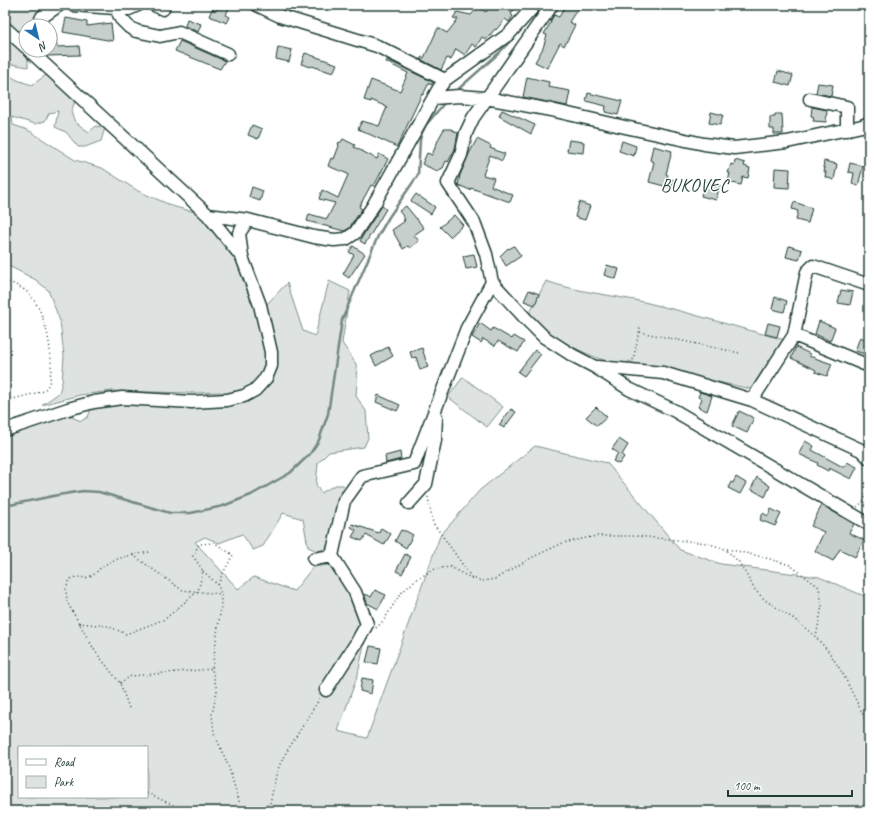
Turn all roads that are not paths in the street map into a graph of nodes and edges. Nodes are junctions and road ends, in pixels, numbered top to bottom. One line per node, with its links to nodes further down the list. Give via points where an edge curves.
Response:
1 (59, 5): 8 (street)
2 (73, 5): 7 (street)
3 (138, 5): 7 (street, via 130,9)
4 (257, 5): 15 (street, via 280,16 377,46)
5 (535, 5): 15 (street, via 509,34)
6 (552, 5): 17 (street)
7 (116, 8): 11 (street, via 121,19 136,31 160,36 179,32)
8 (42, 18)
9 (5, 28): 10 (street)
10 (18, 40)
11 (228, 54)
12 (38, 58): 14 (street)
13 (42, 58): 14 (street)
14 (44, 64): 21 (street)
15 (445, 80): 16 (street)
16 (439, 97): 17 (street); 22 (street, via 373,206 355,233 346,239 314,237)
17 (486, 98): 20 (street, via 734,148 787,142); 24 (street, via 466,133 461,155 448,184 474,222 486,254)
18 (810, 99): 20 (street, via 847,107)
19 (869, 124): 20 (street)
20 (846, 130)
21 (208, 215): 22 (street); 23 (street)
22 (248, 220): 23 (street, via 239,234)
23 (242, 257): 33 (street, via 260,305 271,352 271,366 266,378 255,390 227,400 192,402 122,398 94,402 68,408)
24 (492, 282): 28 (street, via 544,337); 32 (street, via 467,328)
25 (869, 285): 26 (street, via 813,266 807,272)
26 (794, 335): 27 (street); 31 (street)
27 (869, 366)
28 (595, 367): 29 (street); 30 (street)
29 (631, 370): 30 (street); 31 (street, via 663,373)
30 (629, 389): 36 (street, via 675,411)
31 (752, 400): 34 (street, via 861,450)
32 (436, 410): 35 (street, via 435,440 426,484); 37 (street, via 414,464 362,476 344,501)
33 (5, 430)
34 (869, 458)
35 (409, 503)
36 (867, 523)
37 (332, 556): 38 (street); 39 (street, via 355,592 367,624)
38 (314, 559)
39 (326, 690)

